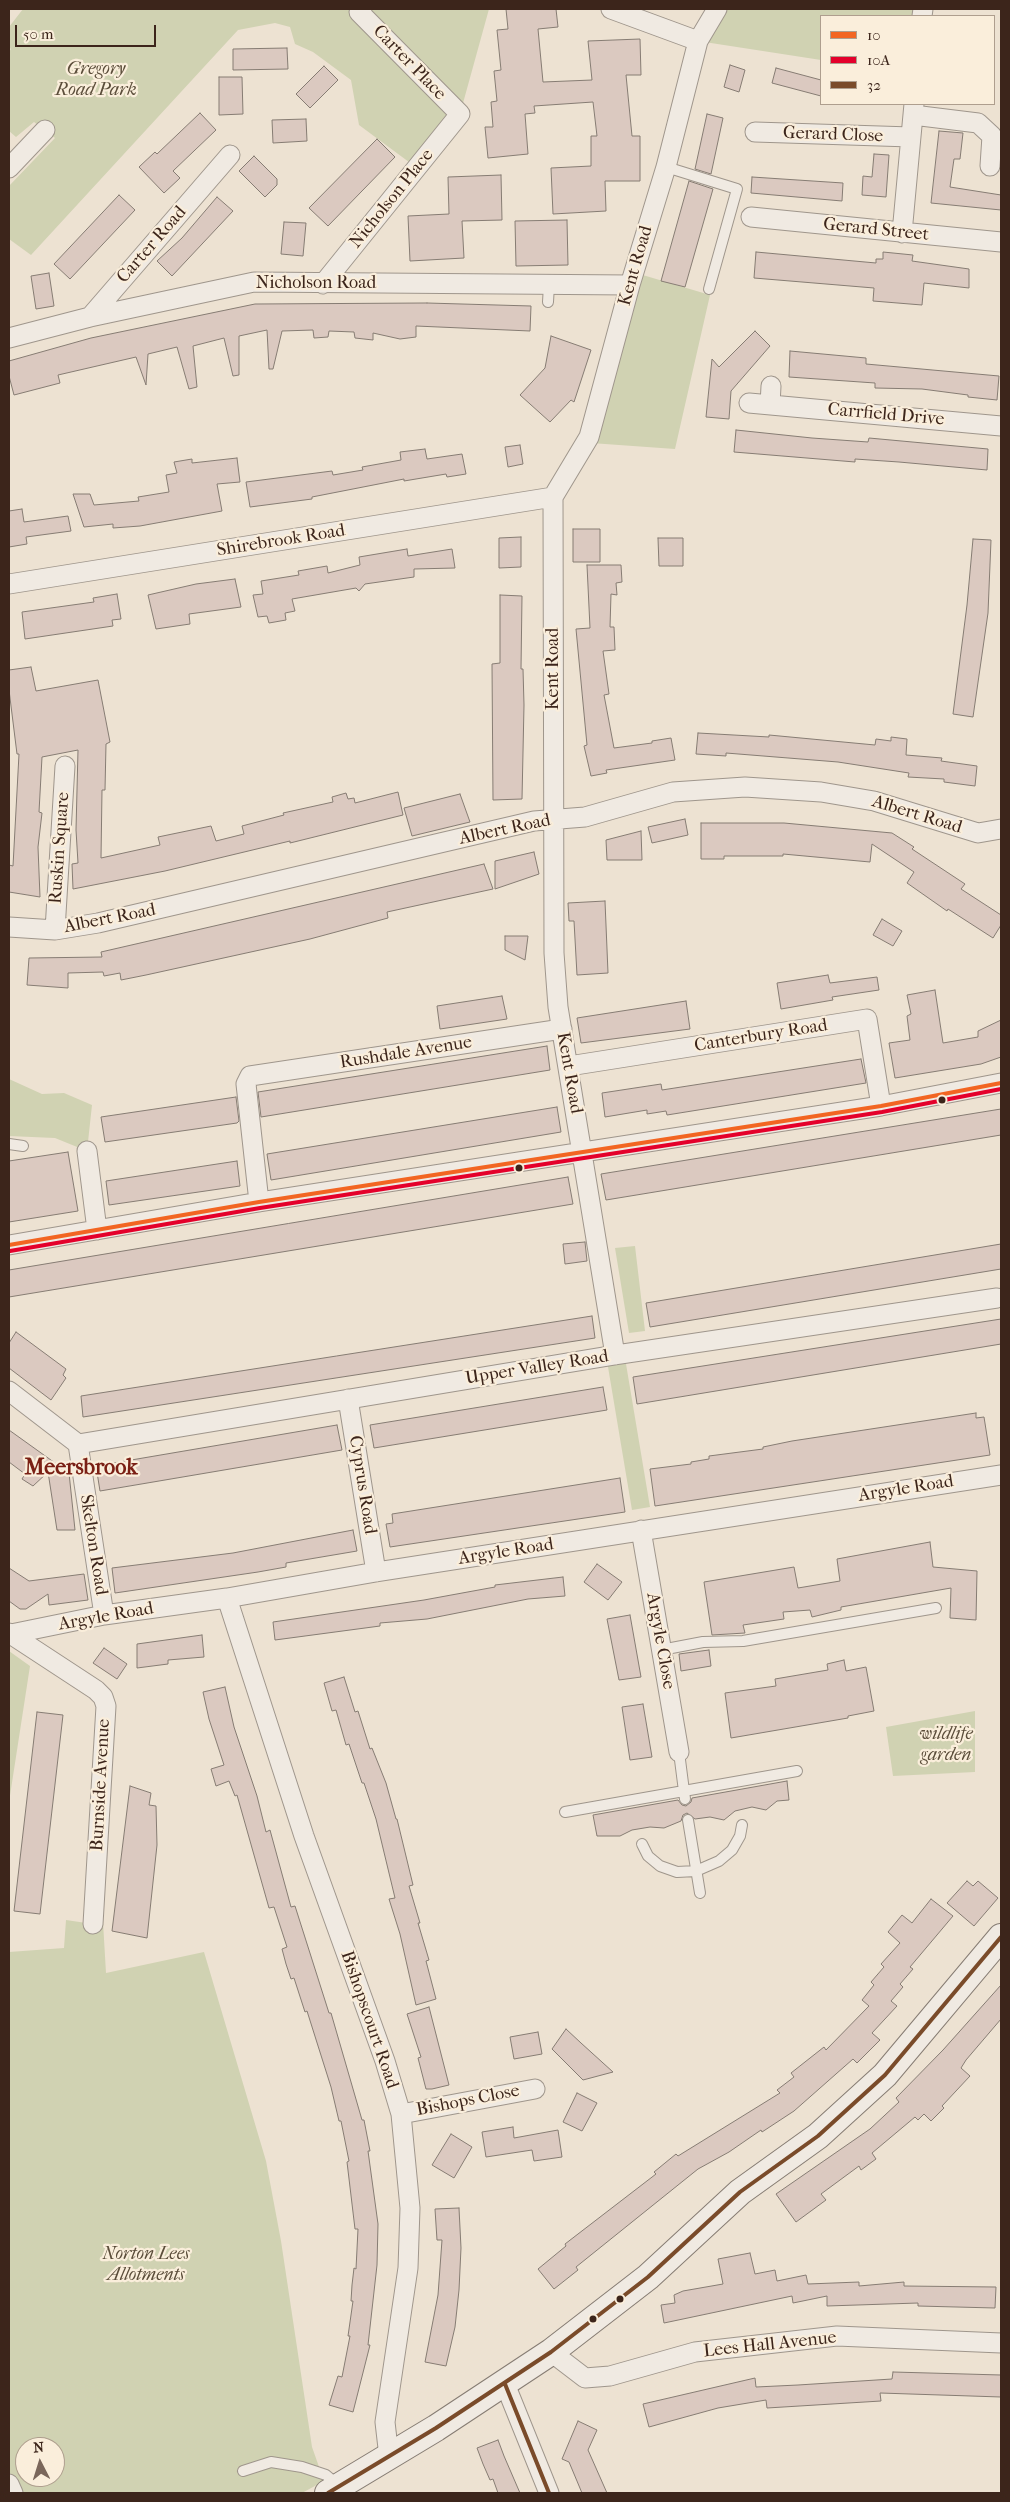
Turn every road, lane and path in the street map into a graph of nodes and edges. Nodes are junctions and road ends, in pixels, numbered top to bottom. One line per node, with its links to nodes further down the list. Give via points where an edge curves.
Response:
1 (611, 9): 4 (street)
2 (718, 9): 4 (street, Kent Road)
3 (361, 10): 6 (street, Carter Place)
4 (698, 41): 13 (street, Kent Road)
5 (914, 109): 9 (street); 12 (street, via 978,123 992,136)
6 (460, 114): 17 (street, Nicholson Place)
7 (45, 130): 11 (street)
8 (755, 132): 9 (street, Gerard Close)
9 (911, 137): 15 (street)
10 (230, 155): 20 (street, Carter Road, via 221,179)
11 (11, 160)
12 (990, 166)
13 (666, 167): 18 (street, Kent Road); 19 (lane, via 738,189)
14 (751, 217): 15 (street, Gerard Street)
15 (902, 233): 16 (street, Gerard Street)
16 (1001, 242)
17 (324, 284): 18 (street, Nicholson Road, via 548,294); 20 (street, Nicholson Road, via 254,282)
18 (630, 284): 26 (street, Kent Road, via 589,437)
19 (709, 289)
20 (90, 317): 21 (street, Nicholson Road)
21 (12, 333)
22 (771, 386): 24 (street)
23 (749, 403): 24 (street, Carrfield Drive)
24 (770, 405): 25 (street, Carrfield Drive)
25 (1001, 426)
26 (553, 497): 27 (street, Shirebrook Road); 29 (street, Kent Road)
27 (9, 584)
28 (65, 766): 32 (street, Ruskin Square)
29 (555, 819): 30 (street, Albert Road, via 585,816 673,792 745,787 821,792 874,801 978,833); 32 (street, Albert Road, via 534,821 98,923); 33 (street, Kent Road, via 554,953)
30 (1001, 829)
31 (9, 927): 32 (street, Albert Road)
32 (55, 930)
33 (562, 1029): 34 (street, Kent Road); 41 (street, Rushdale Avenue, via 250,1076 246,1084)
34 (569, 1066): 36 (street, Canterbury Road, via 867,1019); 40 (street, Kent Road)
35 (1001, 1083): 36 (street)
36 (881, 1106): 40 (street)
37 (9, 1144): 38 (lane)
38 (22, 1146)
39 (87, 1151): 42 (street)
40 (582, 1151): 41 (street); 45 (street, Kent Road)
41 (259, 1202): 42 (street)
42 (97, 1230): 43 (street)
43 (9, 1245)
44 (997, 1298): 45 (street, Upper Valley Road)
45 (616, 1356): 47 (street, Upper Valley Road)
46 (9, 1391): 48 (street)
47 (348, 1399): 48 (street, Upper Valley Road); 51 (street, Cyprus Road)
48 (78, 1444): 54 (street, Skelton Road)
49 (1001, 1474): 50 (street, Argyle Road)
50 (641, 1530): 51 (street, Argyle Road); 56 (street, Argyle Close)
51 (376, 1572): 52 (street, Argyle Road)
52 (227, 1598): 54 (street, Argyle Road); 69 (street, Bishopscourt Road, via 304,1836)
53 (936, 1608): 56 (lane)
54 (104, 1615): 55 (street, Argyle Road)
55 (10, 1633): 66 (street, Burnside Avenue, via 96,1690 106,1706)
56 (661, 1650): 57 (street, Argyle Close)
57 (679, 1752): 59 (lane)
58 (798, 1771): 59 (lane)
59 (685, 1795): 60 (lane)
60 (565, 1812)
61 (688, 1820): 64 (lane)
62 (742, 1825): 64 (lane, via 732,1850)
63 (642, 1844): 64 (lane, via 648,1856 660,1866 677,1872)
64 (696, 1871): 65 (lane)
65 (700, 1894)
66 (93, 1924)
67 (1001, 1936): 71 (street, via 885,2075 818,2136 740,2192 648,2277)
68 (535, 2088): 69 (street, Bishops Close)
69 (401, 2114): 73 (street, Bishopscourt Road, via 409,2218 408,2268 385,2422)
70 (1001, 2343): 71 (street, Lees Hall Avenue, via 837,2336 694,2352 610,2376 585,2378)
71 (550, 2352): 72 (street)
72 (505, 2384): 73 (street); 78 (street)
73 (389, 2457): 76 (street)
74 (243, 2471): 76 (lane, via 271,2462 302,2467 326,2475)
75 (9, 2484): 77 (street)
76 (334, 2490)
77 (14, 2493)
78 (549, 2493)

